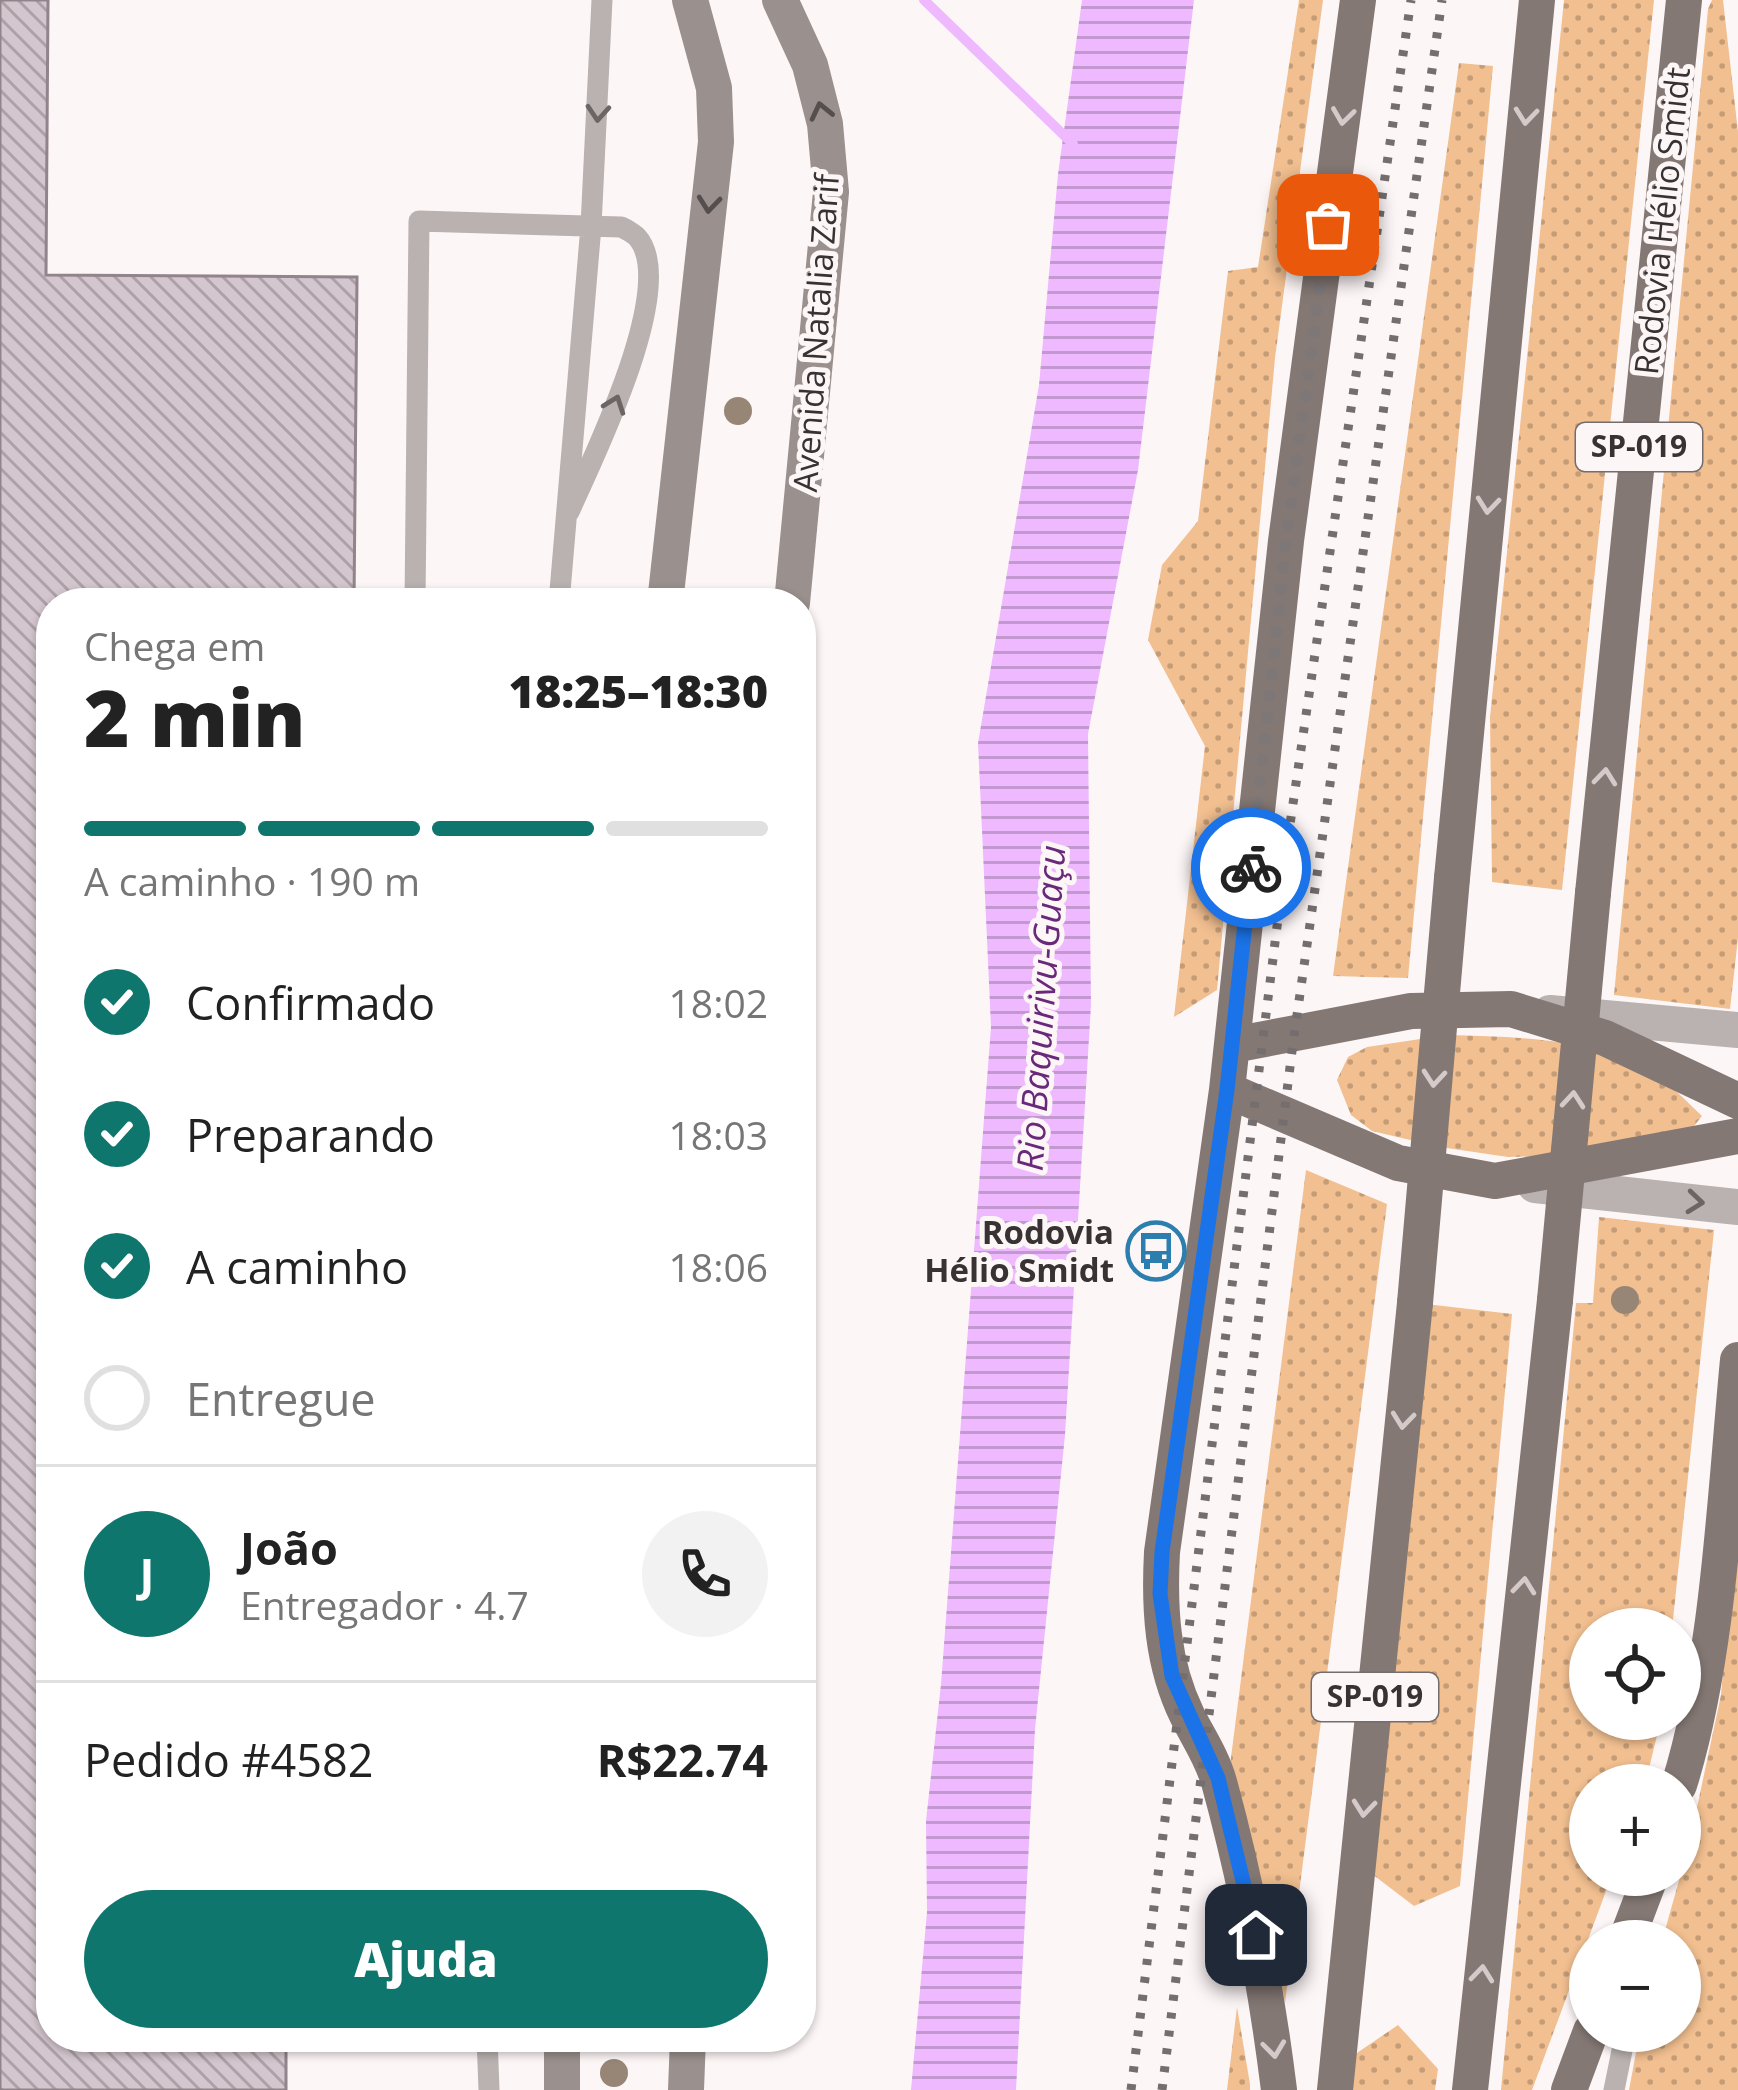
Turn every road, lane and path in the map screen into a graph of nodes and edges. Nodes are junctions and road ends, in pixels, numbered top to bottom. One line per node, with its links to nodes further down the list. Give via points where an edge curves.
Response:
1 (602, 0): 7 (lane, one-way to 7)
2 (690, 0): 11 (main road, one-way to 11, via 715,88 716,142)
3 (779, 0): 12 (main road, Avenida Natalia Zarif, one-way to 3, via 832,192 810,65)
4 (1358, 0): 15 (main road, one-way to 15, via 1286,541)
5 (1537, 0): 32 (main road, SP-019, one-way to 32, bridge)
6 (1684, 0): 33 (main road, Rodovia Hélio Smidt / SP-019, one-way to 6, bridge)
7 (591, 226): 8 (lane); 8 (lane, one-way to 7, via 632,359 650,290 637,236); 9 (lane, via 419,221)
8 (569, 512): 10 (lane)
9 (415, 588)
10 (561, 588)
11 (667, 588)
12 (793, 588)
13 (1511, 1010): 14 (street); 15 (main road, via 1411,1011); 17 (main road, via 1605,1038)
14 (1738, 1030)
15 (1233, 1045): 16 (main road)
16 (1227, 1090): 19 (main road, via 1398,1163); 31 (main road, one-way to 31, via 1160,1594 1172,1676 1218,1778 1240,1857)
17 (1738, 1101)
18 (1738, 1136): 19 (main road)
19 (1495, 1181): 20 (street, one-way to 20)
20 (1738, 1207)
21 (1738, 1360): 22 (main road, via 1711,1614)
22 (1683, 1764)
23 (488, 2052): 28 (lane)
24 (562, 2052): 29 (main road)
25 (687, 2052): 30 (main road)
26 (1583, 2052): 34 (main road)
27 (1622, 2052): 35 (lane)
28 (489, 2090)
29 (562, 2090)
30 (686, 2090)
31 (1279, 2090)
32 (1335, 2090)
33 (1470, 2090)
34 (1569, 2090)
35 (1614, 2090)

